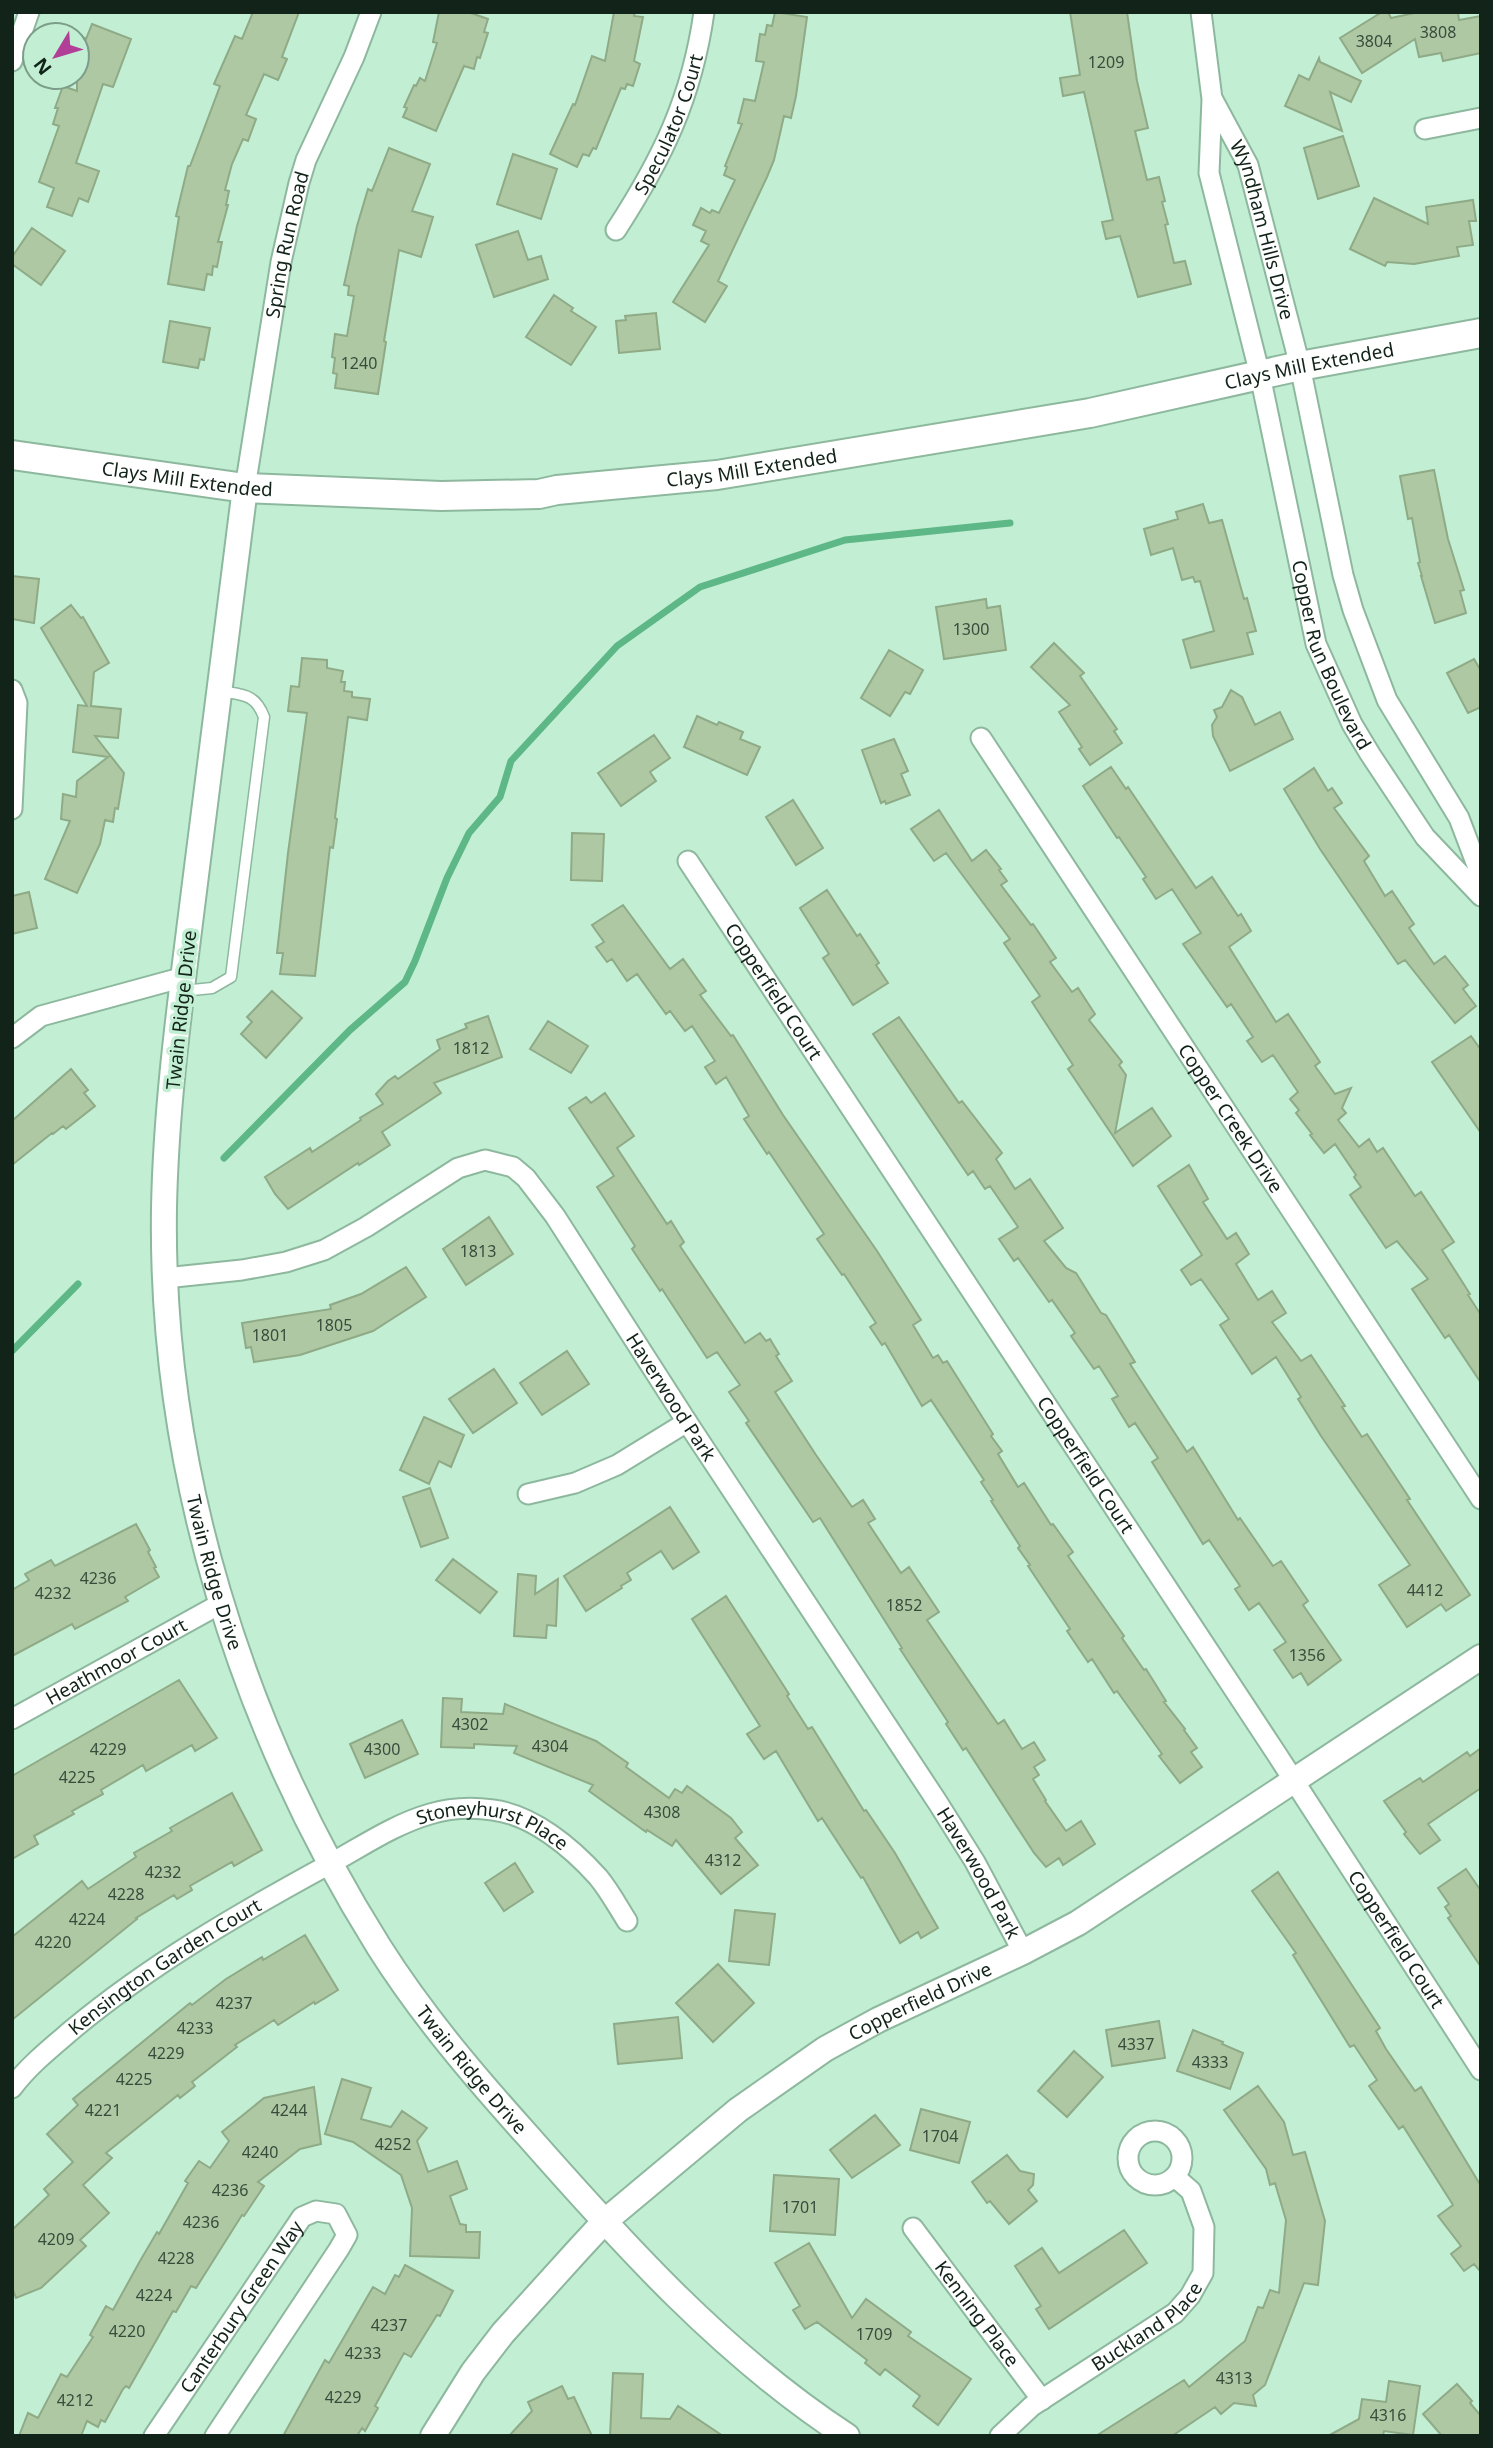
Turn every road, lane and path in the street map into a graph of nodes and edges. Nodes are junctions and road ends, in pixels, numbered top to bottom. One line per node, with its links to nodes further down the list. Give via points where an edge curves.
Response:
1 (29, 12): 5 (street)
2 (371, 12): 14 (street, Spring Run Road, via 299,183 281,262)
3 (704, 12): 9 (street, Speculator Court, via 685,100 648,178)
4 (1201, 12): 6 (street, Wyndham Hills Drive)
5 (12, 61)
6 (1212, 99): 11 (street, Wyndham Hills Drive, via 1248,165); 12 (street, Wyndham Hills Drive, via 1209,173)
7 (1481, 118): 8 (street)
8 (1425, 129)
9 (616, 230)
10 (1481, 333): 11 (main road, Clays Mill Extended)
11 (1300, 366): 12 (main road, Clays Mill Extended); 20 (street, Copper Run Boulevard, via 1343,575 1361,632 1387,700 1459,818)
12 (1260, 375): 14 (main road, Clays Mill Extended, via 1090,413 717,475 539,494 441,496); 21 (street, Copper Run Boulevard, via 1316,644 1370,754 1425,837)
13 (12, 454): 14 (main road, Clays Mill Extended)
14 (245, 488): 16 (street, Twain Ridge Drive)
15 (12, 691): 18 (street, via 18,703)
16 (220, 691): 22 (street, Twain Ridge Drive); 22 (lane, via 249,696 264,717 231,977 212,988)
17 (981, 738): 27 (street, Copper Creek Drive)
18 (12, 809)
19 (688, 861): 31 (street, Copperfield Court)
20 (1481, 876)
21 (1481, 896)
22 (183, 984): 23 (street, via 41,1016); 24 (street, Twain Ridge Drive, via 166,1155)
23 (12, 1038)
24 (165, 1278): 25 (street, Haverwood Park, via 242,1270 324,1250 458,1168 485,1160 501,1163 526,1178 555,1216); 28 (street, Twain Ridge Drive, via 182,1433)
25 (687, 1422): 26 (street, via 617,1465 575,1483); 34 (street, Haverwood Park, via 938,1803)
26 (528, 1494)
27 (1481, 1499)
28 (220, 1604): 30 (street, Heathmoor Court); 32 (street, Twain Ridge Drive, via 271,1742)
29 (1481, 1657): 31 (street, Copperfield Drive)
30 (12, 1719)
31 (1293, 1779): 34 (street, Copperfield Drive, via 1078,1923); 35 (street, Copperfield Court)
32 (330, 1864): 33 (street, Stoneyhurst Place, via 430,1814 462,1808 496,1810 533,1824 575,1854 599,1878); 36 (street, Kensington Garden Court, via 230,1919 103,2004); 38 (street, Twain Ridge Drive, via 413,1997 493,2097)
33 (627, 1921)
34 (1023, 1952): 38 (street, Copperfield Drive, via 825,2049 738,2110)
35 (1481, 2070)
36 (12, 2088)
37 (1175, 2177): 40 (street, Buckland Place, via 1191,2191 1204,2227 1203,2273 1190,2296 1175,2313)
38 (604, 2222): 43 (street, Copperfield Drive, via 503,2333); 44 (street, Twain Ridge Drive, via 734,2349)
39 (914, 2228): 40 (street, Kenning Place)
40 (1042, 2400): 45 (street, Buckland Place)
41 (154, 2436): 42 (street, Canterbury Green Way, via 302,2217 316,2211 336,2214 347,2235)
42 (215, 2436)
43 (433, 2436)
44 (847, 2436)
45 (1000, 2436)

